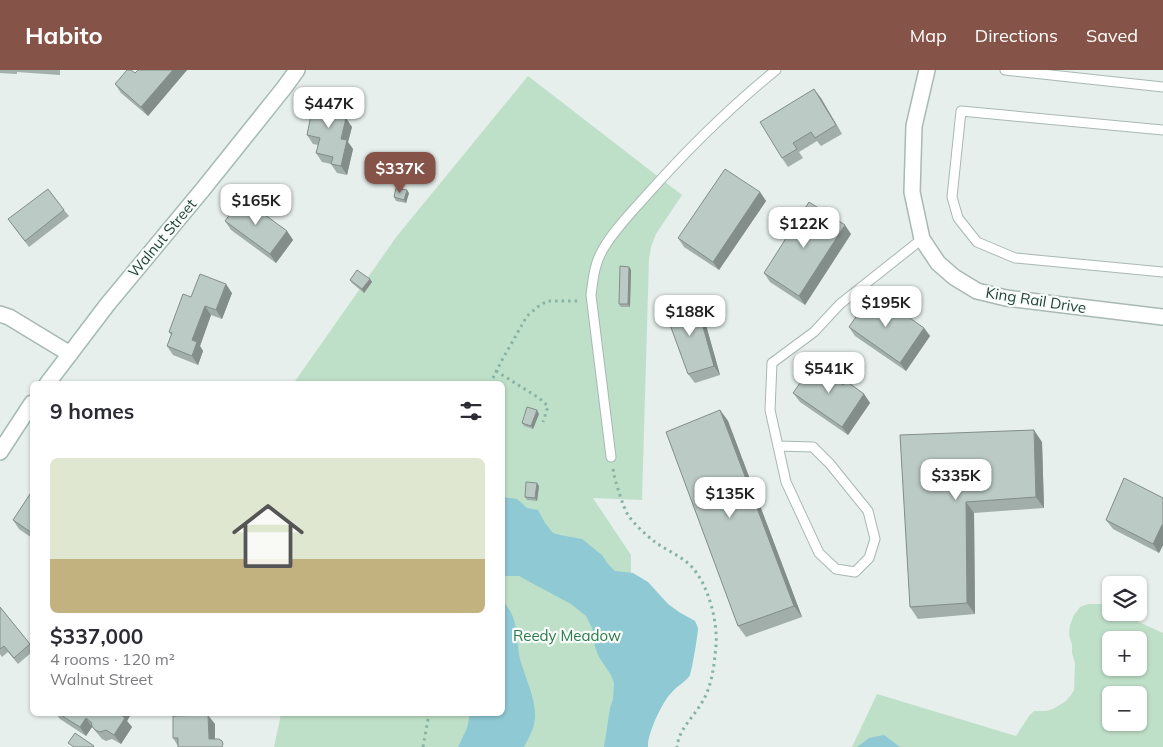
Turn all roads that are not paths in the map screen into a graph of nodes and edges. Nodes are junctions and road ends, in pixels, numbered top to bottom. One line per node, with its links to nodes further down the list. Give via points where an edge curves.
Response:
1 (297, 70): 12 (street, Walnut Street)
2 (776, 70): 17 (lane, via 670,168 601,252 594,271 592,300)
3 (927, 70): 8 (street, King Rail Drive, via 913,135 912,192)
4 (1005, 70): 5 (lane)
5 (1086, 74): 6 (lane)
6 (1163, 87)
7 (1163, 130): 9 (lane, via 961,111 952,197 958,218 977,242 1016,258)
8 (922, 239): 11 (street, King Rail Drive, via 938,263 977,291 1006,298); 15 (lane, via 840,304 814,332 772,363 770,410)
9 (1163, 272)
10 (0, 314): 12 (street)
11 (1163, 317)
12 (70, 354): 13 (street, Walnut Street)
13 (49, 381)
14 (30, 406): 16 (street)
15 (778, 446): 15 (lane, via 786,482 819,553 836,569 855,572 868,558 875,539 868,511 813,447)
16 (0, 452)
17 (611, 457)

